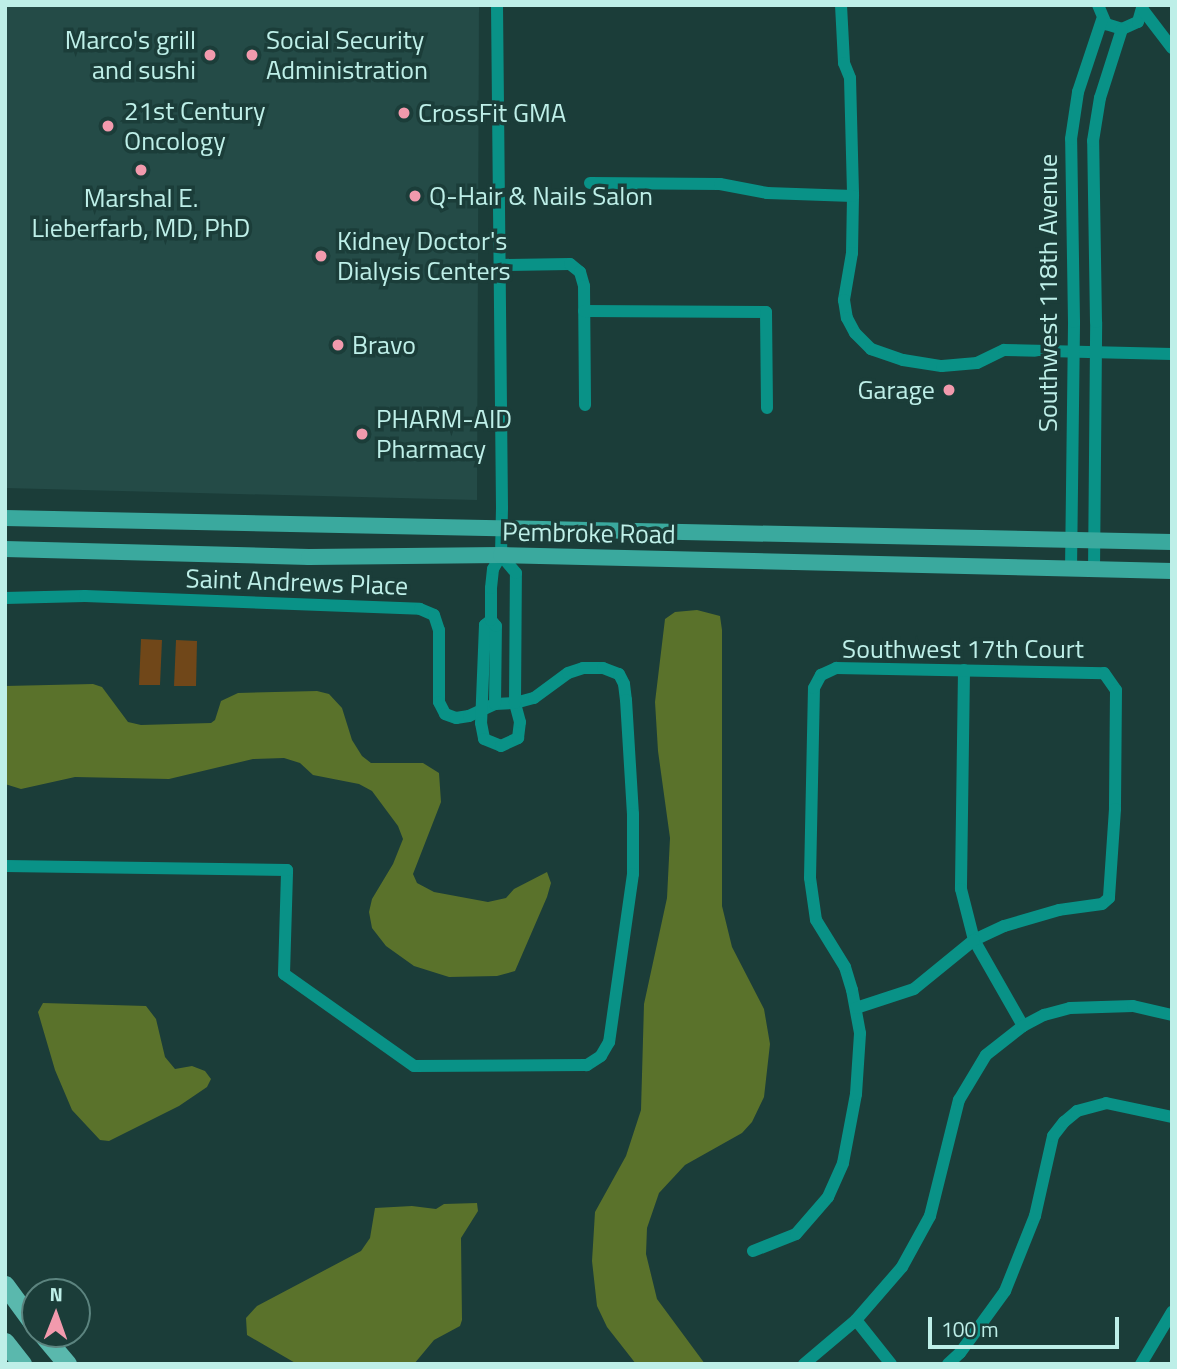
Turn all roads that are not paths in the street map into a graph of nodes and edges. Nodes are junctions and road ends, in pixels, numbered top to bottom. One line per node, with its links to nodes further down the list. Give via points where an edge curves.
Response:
1 (497, 5): 10 (street)
2 (841, 5): 9 (street, via 844,63 850,78)
3 (1098, 5): 5 (street)
4 (1143, 8): 6 (street, via 1138,22); 7 (street)
5 (1102, 20): 6 (street); 12 (street, Southwest 118th Avenue, via 1078,92 1071,139)
6 (1122, 29): 13 (street, Southwest 118th Avenue, via 1100,98 1093,141)
7 (1172, 48)
8 (590, 183): 9 (street, via 720,184 767,193)
9 (853, 196): 12 (street, via 852,253 844,300 855,333 871,349 920,363 966,365 1004,351)
10 (500, 265): 11 (street, via 570,264 580,272); 20 (street)
11 (584, 311): 17 (street); 18 (street, via 766,312)
12 (1072, 352): 13 (street); 15 (street, Southwest 118th Avenue)
13 (1095, 352): 14 (street); 16 (street, Southwest 118th Avenue)
14 (1172, 354)
15 (1072, 403): 16 (street); 21 (street, Southwest 118th Avenue)
16 (1095, 403): 22 (street, Southwest 118th Avenue)
17 (584, 405)
18 (767, 408)
19 (5, 518): 20 (main road, Pembroke Road)
20 (501, 527): 21 (main road, Pembroke Road); 25 (street)
21 (1071, 540): 22 (main road, Pembroke Road); 26 (street, Southwest 118th Avenue)
22 (1094, 541): 23 (main road, Pembroke Road); 27 (street, Southwest 118th Avenue)
23 (1172, 542)
24 (5, 549): 25 (main road, Pembroke Road, via 309,557)
25 (501, 555): 26 (main road, Pembroke Road); 31 (street, via 513,567 517,580); 32 (street, via 493,569 491,620 496,626)
26 (1071, 570): 27 (main road, Pembroke Road)
27 (1094, 571): 28 (main road, Pembroke Road)
28 (1172, 571)
29 (5, 598): 32 (street, Saint Andrews Place, via 85,596 420,609 434,615 439,630 439,702 445,714 456,718)
30 (964, 670): 34 (street, via 961,889); 34 (street, Southwest 17th Court, via 1104,673 1116,690 1109,898 1102,904 1030,917); 35 (street, Southwest 17th Court, via 836,668 821,675 814,688 812,891 816,920 845,967)
31 (515, 703): 32 (street, Saint Andrews Place); 32 (street, via 518,738 501,746 484,739 481,723); 33 (street, Saint Andrews Place, via 534,698 568,673 583,668 619,674 624,684 633,874 609,1042 601,1056 587,1065 414,1066 284,974 287,870)
32 (489, 707)
33 (5, 866)
34 (974, 940): 35 (street, via 914,989); 37 (street)
35 (856, 1008): 39 (street, via 856,1094 843,1163 828,1197 796,1234)
36 (1172, 1015): 37 (street, via 1133,1006 1099,1005 1044,1015)
37 (1023, 1026): 43 (street, via 986,1055 959,1100 930,1216 902,1267)
38 (1172, 1117): 50 (street, via 1106,1103 1077,1111 1053,1136 1035,1216 1005,1291)
39 (754, 1251)
40 (5, 1285): 41 (highway)
41 (21, 1307)
42 (1172, 1312): 51 (street)
43 (856, 1320): 48 (street); 49 (street)
44 (5, 1342): 46 (highway)
45 (54, 1348): 47 (highway)
46 (22, 1364)
47 (67, 1364)
48 (804, 1364)
49 (891, 1364)
50 (948, 1364)
51 (1141, 1364)

